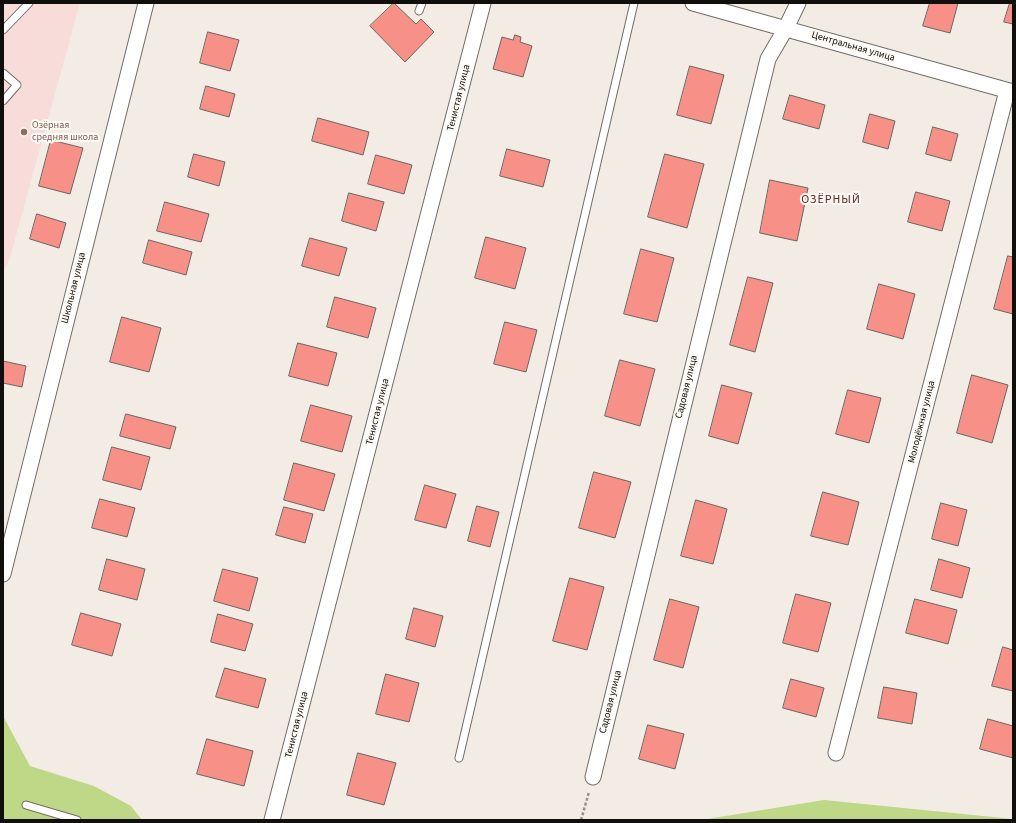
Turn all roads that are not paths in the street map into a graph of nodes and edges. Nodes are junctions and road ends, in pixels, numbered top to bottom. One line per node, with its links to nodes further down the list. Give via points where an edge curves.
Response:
1 (29, 3): 10 (lane)
2 (146, 3): 14 (street, Школьная улица)
3 (422, 3): 8 (lane)
4 (483, 3): 20 (street, Тенистая улица)
5 (634, 3): 16 (lane)
6 (693, 3): 9 (street, Центральная улица)
7 (798, 3): 9 (street, Садовая улица)
8 (419, 11)
9 (786, 28): 12 (street, Центральная улица); 17 (street, Садовая улица, via 766,67)
10 (3, 30)
11 (3, 73): 13 (lane, via 17,85)
12 (1010, 91): 15 (street, Молодёжная улица)
13 (3, 101)
14 (3, 574)
15 (836, 753)
16 (459, 758)
17 (593, 777)
18 (26, 805): 19 (lane)
19 (77, 820)
20 (272, 820)

